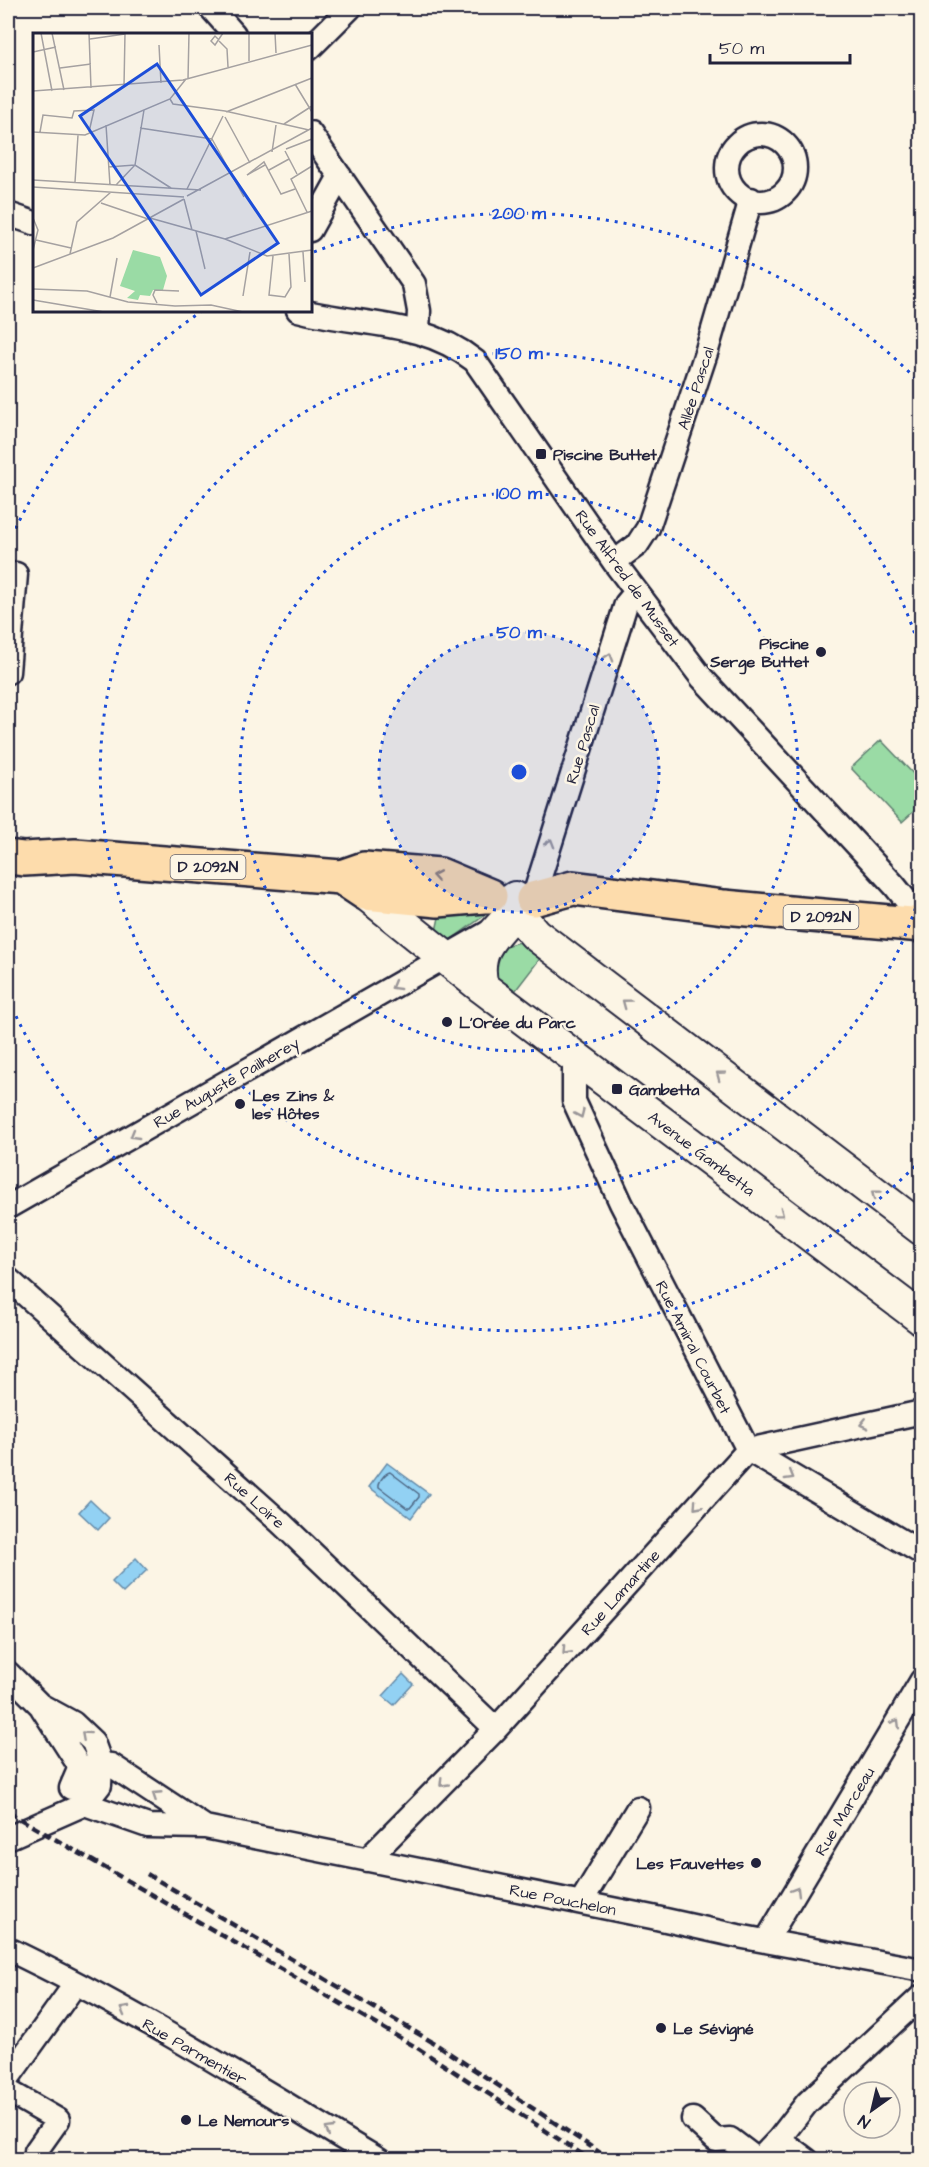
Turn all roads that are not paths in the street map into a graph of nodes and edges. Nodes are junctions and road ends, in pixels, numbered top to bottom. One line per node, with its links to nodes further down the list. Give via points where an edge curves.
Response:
1 (211, 8): 3 (street)
2 (350, 8): 4 (street)
3 (233, 33)
4 (312, 46)
5 (312, 136): 6 (street)
6 (340, 176): 10 (street); 12 (street, via 414,284)
7 (751, 199): 13 (street, Allée Pascal, via 705,356 648,528 637,545)
8 (8, 214): 9 (street)
9 (33, 223)
10 (312, 226)
11 (309, 312): 12 (street, Rue Alfred de Musset)
12 (418, 331): 13 (street, Rue Alfred de Musset, via 440,338 475,361)
13 (614, 562): 15 (street, Rue Alfred de Musset)
14 (16, 574): 16 (street)
15 (636, 592): 21 (street, Rue Pascal, one-way to 15, via 626,604); 22 (street, Rue Alfred de Musset, via 702,678 894,885 910,904)
16 (8, 672)
17 (8, 838): 18 (main road, D 2092N)
18 (75, 856): 19 (main road, D 2092N); 20 (main road, D 2092N)
19 (8, 857)
20 (353, 885): 21 (main road, D 2092N, via 438,900); 23 (main road, Avenue Gambetta)
21 (511, 906): 22 (main road, D 2092N, via 724,908); 23 (street); 24 (main road, via 483,950 479,963); 27 (main road, one-way to 21, via 535,934)
22 (920, 925)
23 (446, 958): 24 (main road, Avenue Gambetta); 26 (street, Rue Auguste Pailherey, one-way to 26)
24 (482, 987): 25 (main road, Avenue Gambetta)
25 (574, 1056): 29 (main road, Avenue Gambetta, one-way to 29); 31 (street, Rue Amiral Courbet, one-way to 31, via 574,1101 621,1203)
26 (8, 1207)
27 (921, 1229)
28 (8, 1279): 35 (street, Rue Loire, via 282,1523)
29 (921, 1319)
30 (921, 1412): 31 (street, one-way to 31)
31 (748, 1450): 32 (street, one-way to 32); 35 (street, Rue Lamartine, one-way to 35)
32 (921, 1553)
33 (8, 1673): 36 (street, via 40,1705 73,1724 93,1742)
34 (921, 1680): 45 (street, Rue Marceau, one-way to 34)
35 (496, 1729): 43 (street, Rue Lamartine, one-way to 43)
36 (88, 1774): 37 (street); 39 (street); 40 (street); 41 (street, one-way to 36, via 111,1765)
37 (85, 1804): 39 (street); 40 (street, via 148,1826)
38 (638, 1808): 44 (street)
39 (45, 1822): 42 (street)
40 (169, 1826): 41 (street)
41 (205, 1827): 43 (street, Rue Pouchelon)
42 (8, 1838)
43 (368, 1860): 44 (street, Rue Pouchelon)
44 (581, 1902): 45 (street, Rue Pouchelon)
45 (766, 1941): 47 (street, Rue Pouchelon)
46 (8, 1949): 48 (street, Rue Parmentier)
47 (921, 1970)
48 (76, 1983): 50 (street); 55 (street, Rue Parmentier, one-way to 48)
49 (921, 1996): 53 (street, via 807,2103)
50 (8, 2078)
51 (8, 2091): 54 (street, via 58,2120)
52 (693, 2119): 53 (street, via 716,2140 730,2139 755,2158 760,2159)
53 (779, 2139): 56 (street)
54 (36, 2151)
55 (379, 2160)
56 (807, 2160)

